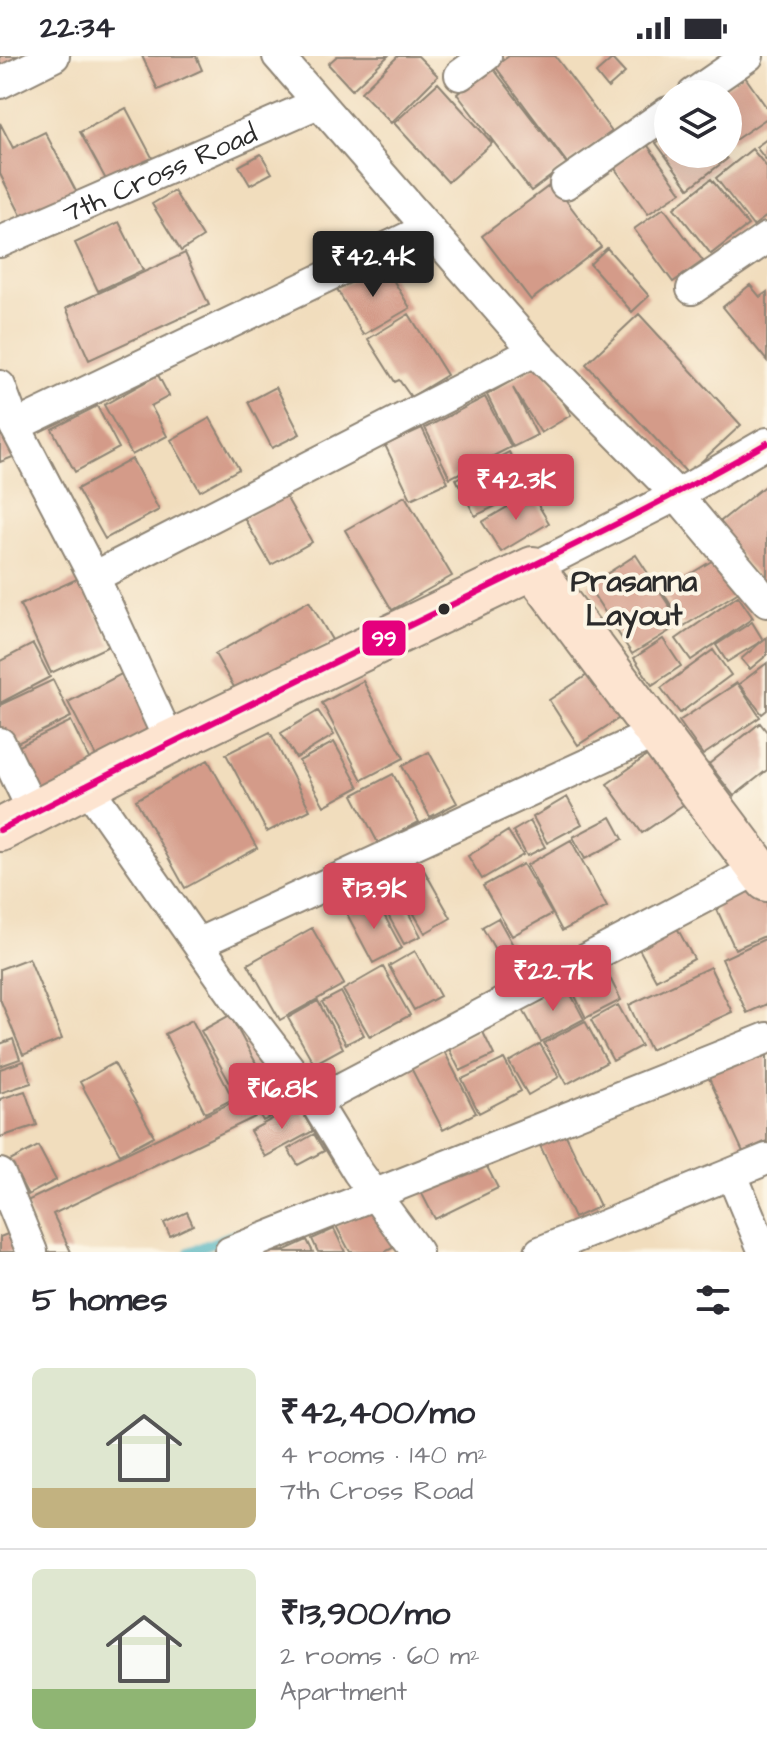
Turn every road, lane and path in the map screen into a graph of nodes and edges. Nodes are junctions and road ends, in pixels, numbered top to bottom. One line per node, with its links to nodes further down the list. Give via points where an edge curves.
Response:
1 (54, 56): 8 (street)
2 (278, 56): 9 (street)
3 (486, 56): 5 (street)
4 (750, 56): 6 (street); 7 (street)
5 (460, 75)
6 (767, 75)
7 (714, 80)
8 (0, 83)
9 (318, 103): 12 (street); 14 (street, 7th Cross Road)
10 (654, 122): 11 (street)
11 (565, 184)
12 (428, 228): 16 (street); 18 (street)
13 (767, 238): 15 (street)
14 (0, 242)
15 (692, 289)
16 (535, 351): 20 (street); 22 (street)
17 (0, 386): 18 (street)
18 (15, 426): 22 (street)
19 (767, 443): 20 (street)
20 (677, 495): 21 (street); 23 (street)
21 (533, 568): 24 (street); 25 (street)
22 (94, 577): 25 (street)
23 (767, 602)
24 (657, 732): 29 (street); 30 (street)
25 (170, 742): 27 (street)
26 (0, 743): 28 (street)
27 (87, 786): 28 (street); 30 (street)
28 (17, 821)
29 (763, 875): 32 (street)
30 (199, 943): 32 (street)
31 (767, 1038): 36 (street)
32 (315, 1102): 36 (street)
33 (767, 1159): 35 (street)
34 (0, 1174): 37 (street)
35 (732, 1175): 40 (street); 41 (street)
36 (368, 1186): 38 (street); 39 (street)
37 (32, 1252)
38 (230, 1252)
39 (417, 1252)
40 (540, 1252)
41 (764, 1252)

